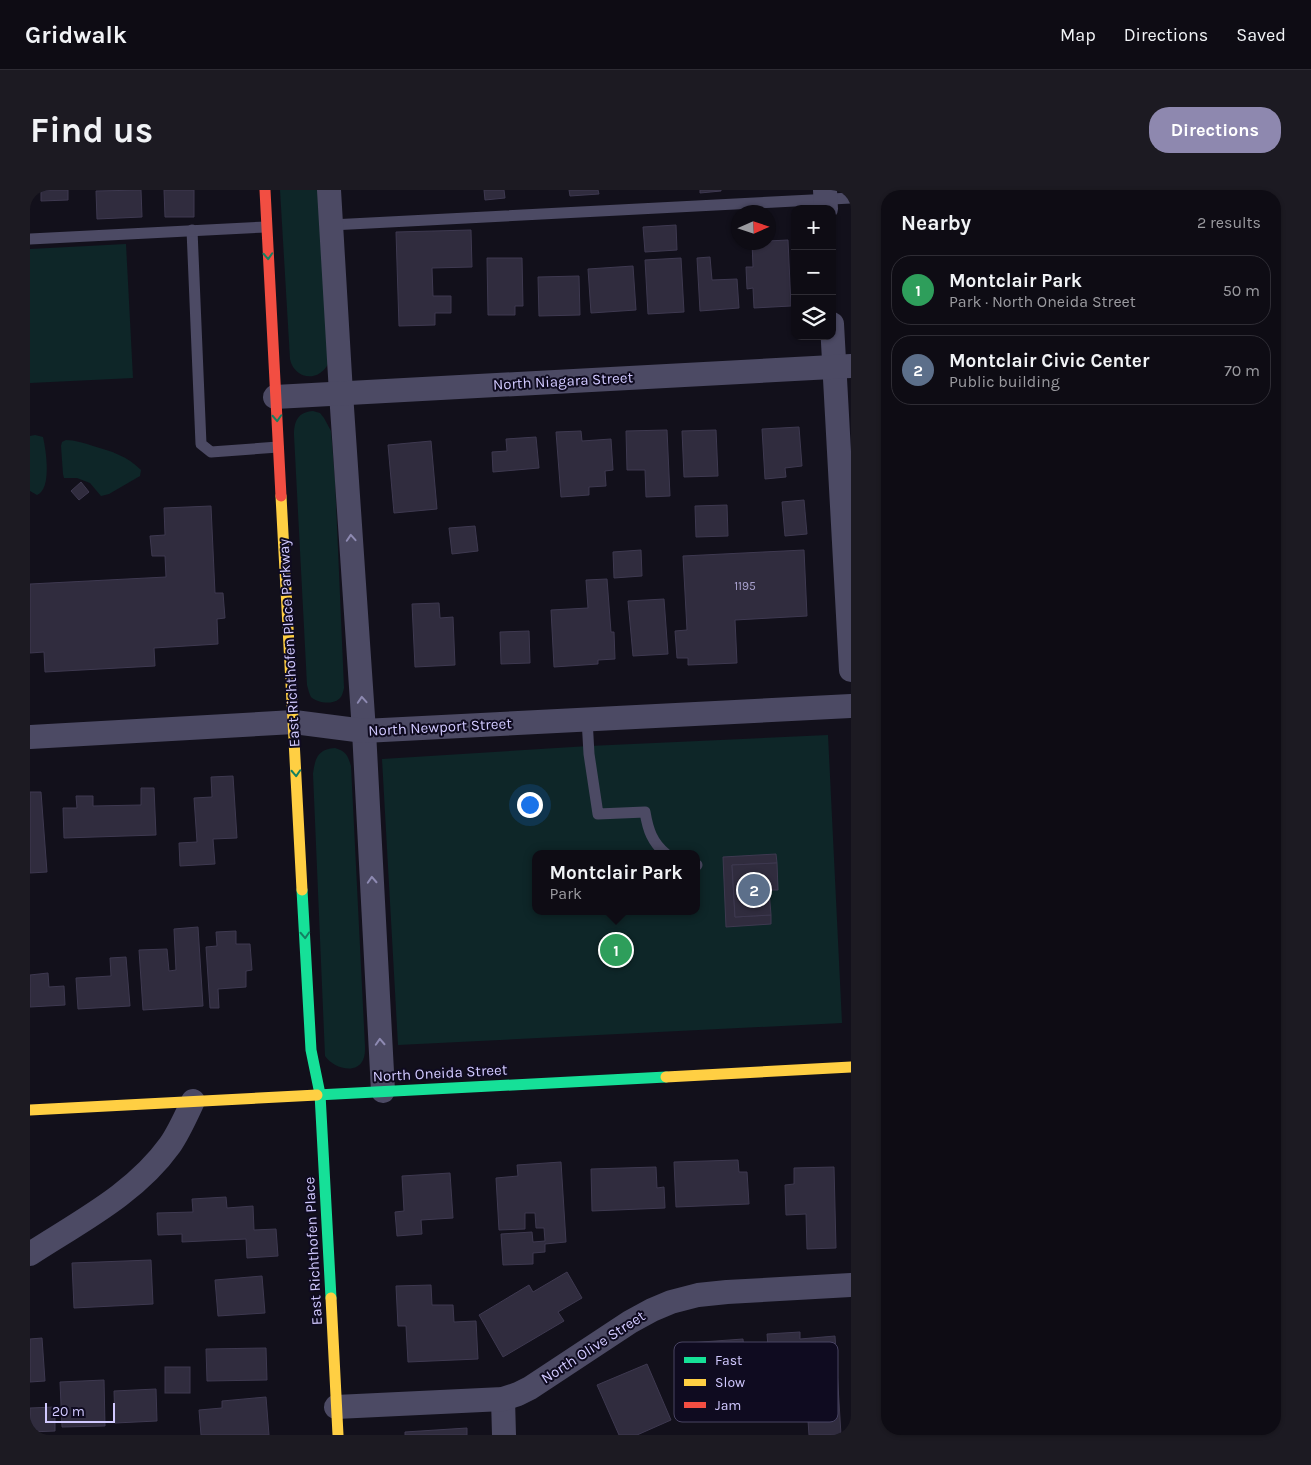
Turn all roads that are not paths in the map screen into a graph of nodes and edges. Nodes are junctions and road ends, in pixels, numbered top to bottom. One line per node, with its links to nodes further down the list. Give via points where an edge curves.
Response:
1 (265, 190): 6 (street, East Richthofen Place Parkway)
2 (329, 190): 5 (street)
3 (851, 198): 4 (lane)
4 (826, 200): 5 (lane)
5 (330, 224): 11 (street)
6 (266, 227): 7 (lane); 12 (street, East Richthofen Place Parkway, one-way to 12)
7 (192, 230): 8 (lane); 13 (lane, via 201,444 211,452)
8 (30, 239)
9 (836, 339): 10 (street)
10 (843, 366): 11 (street, North Niagara Street); 14 (street)
11 (340, 393): 12 (street, North Niagara Street); 19 (street, one-way to 11)
12 (275, 397): 13 (street, East Richthofen Place Parkway, one-way to 13)
13 (278, 447): 18 (street, East Richthofen Place Parkway)
14 (847, 537): 15 (street)
15 (851, 670)
16 (851, 706): 17 (street, North Newport Street)
17 (587, 719): 19 (street, North Newport Street); 21 (lane, via 598,814 646,812 652,838)
18 (294, 722): 19 (street, North Newport Street); 20 (street, North Newport Street); 24 (street, East Richthofen Place Parkway, one-way to 24, via 311,1050)
19 (364, 730): 23 (street, one-way to 19)
20 (30, 737)
21 (662, 850)
22 (851, 1067): 23 (street, North Oneida Street)
23 (383, 1091): 24 (street, North Oneida Street)
24 (320, 1094): 25 (street, North Oneida Street); 30 (street, East Richthofen Place)
25 (193, 1101): 26 (street, North Oneida Street); 27 (street, via 171,1144 150,1170 112,1201)
26 (30, 1110)
27 (30, 1254)
28 (851, 1285): 29 (street, North Olive Street, via 698,1295 671,1302 630,1322 530,1388)
29 (503, 1399): 30 (street, North Olive Street); 32 (street)
30 (336, 1407): 31 (street, East Richthofen Place)
31 (338, 1435)
32 (504, 1435)

